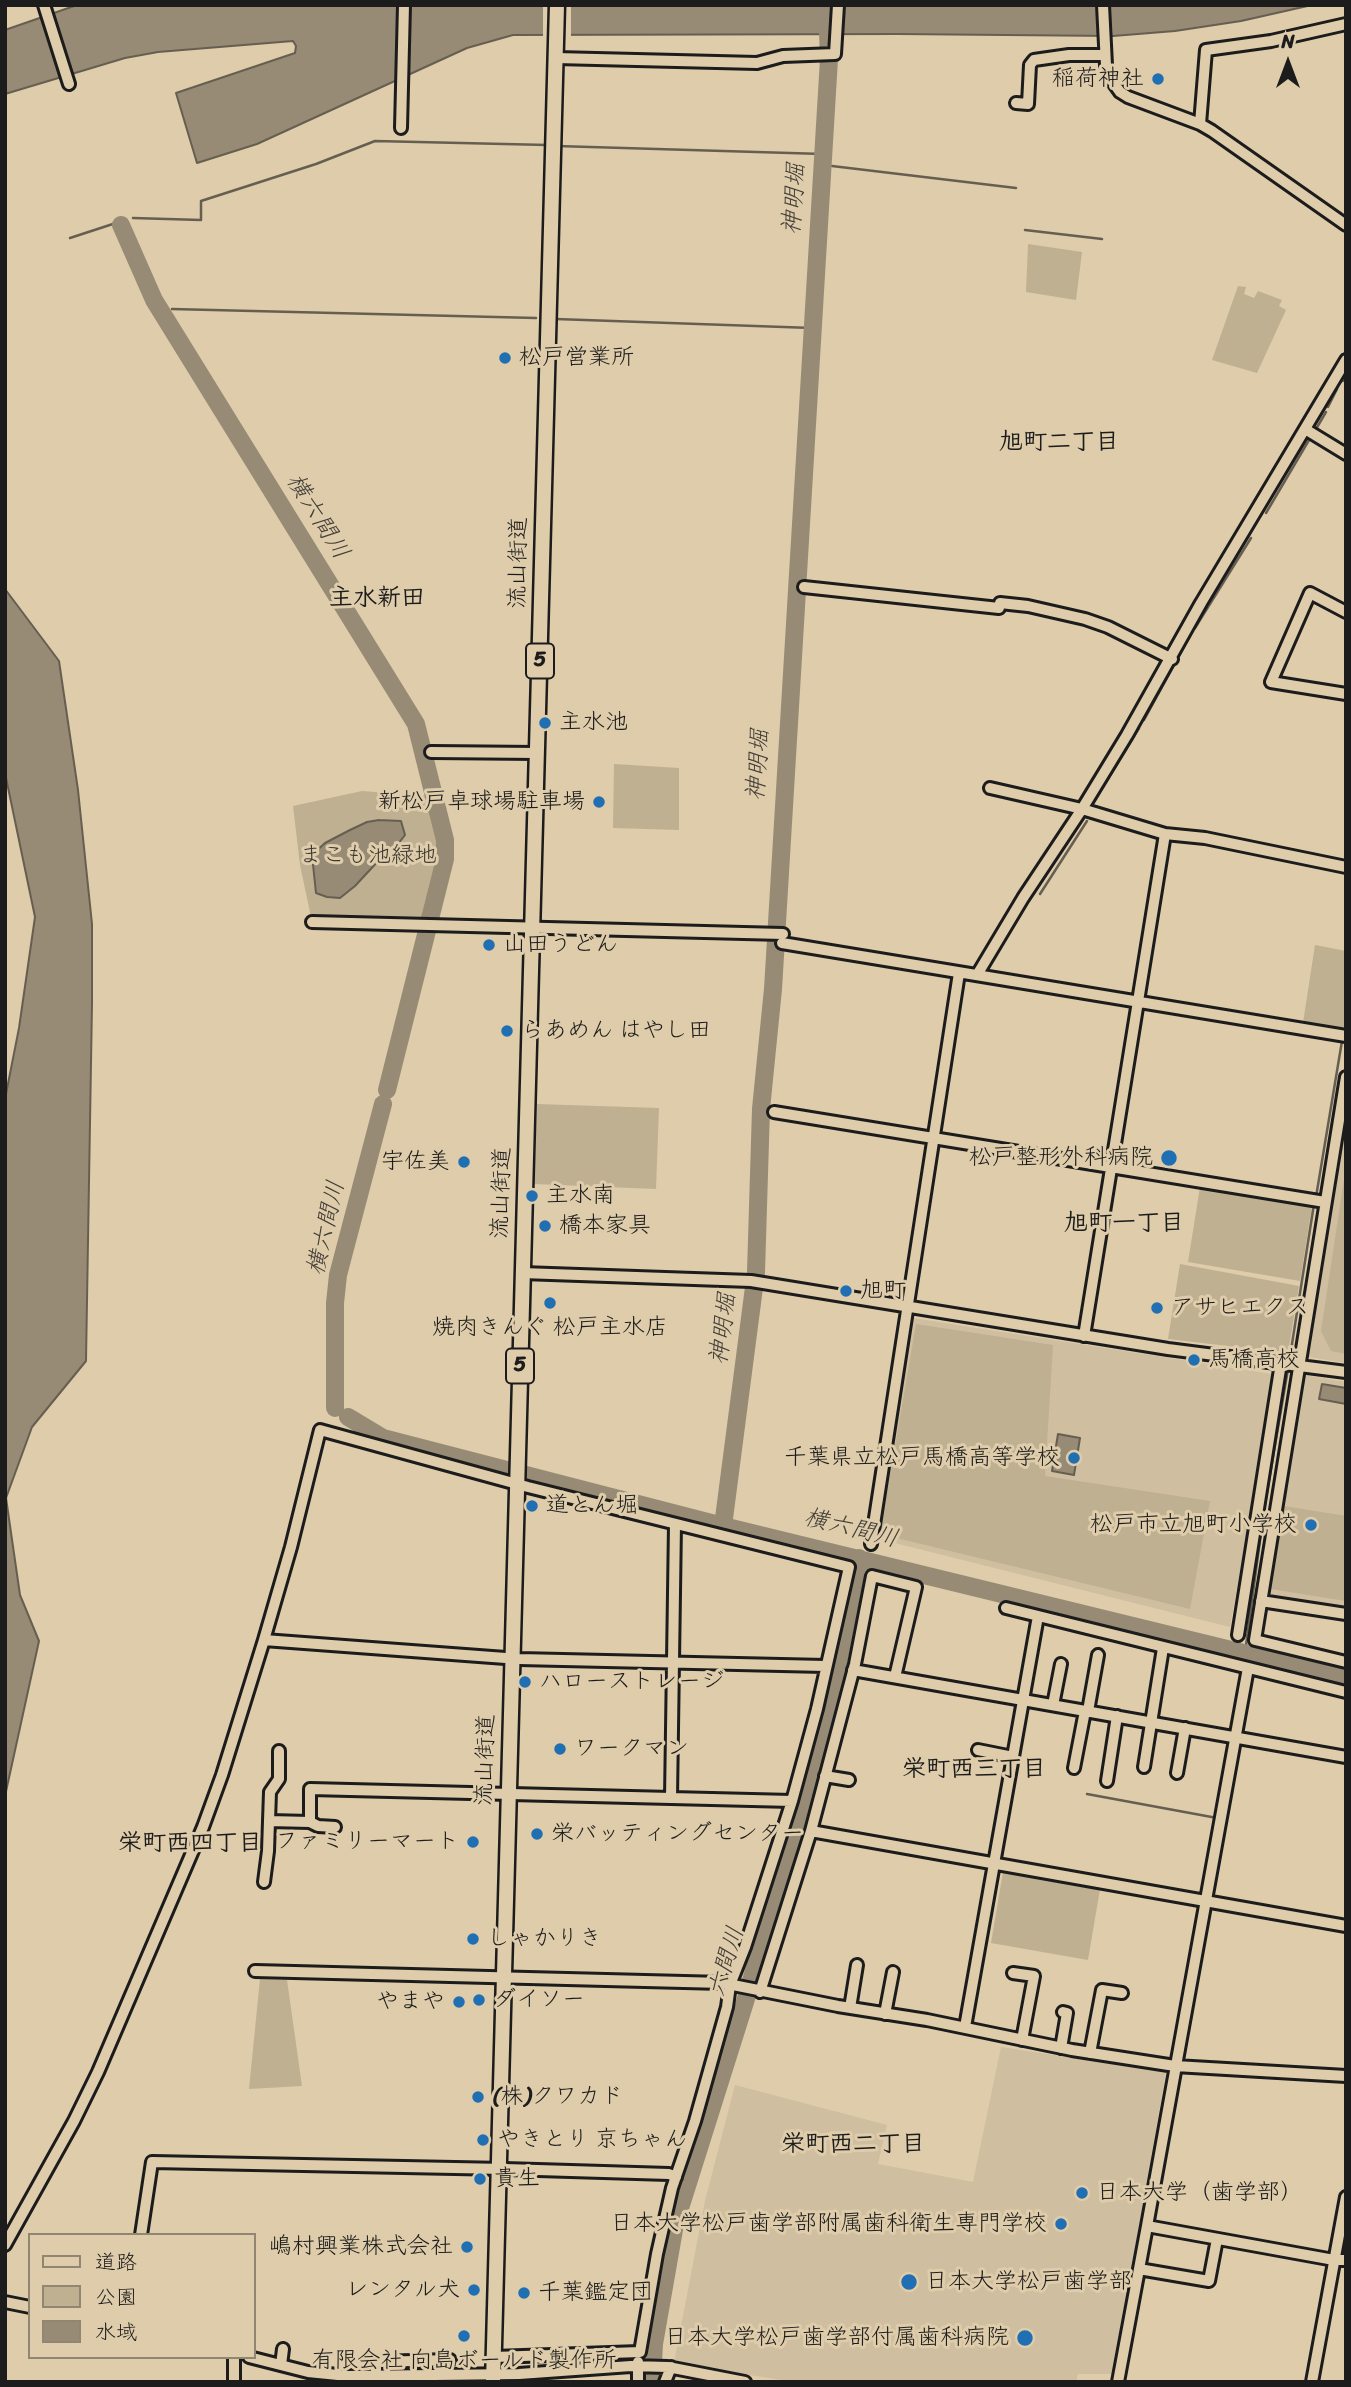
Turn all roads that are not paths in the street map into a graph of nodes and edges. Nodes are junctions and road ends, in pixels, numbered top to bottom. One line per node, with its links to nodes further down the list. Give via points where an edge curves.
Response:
1 (404, 5): 12 (street)
2 (557, 5): 8 (main road, 流山街道 / 5)
3 (838, 5): 8 (street, via 835,54 783,56 757,63)
4 (1103, 5): 7 (street)
5 (46, 9): 9 (street)
6 (1346, 24): 11 (street, via 1206,50)
7 (1105, 52): 10 (street, via 1034,60); 11 (street, via 1110,78 1120,92)
8 (556, 53): 22 (main road, 流山街道 / 5)
9 (69, 84)
10 (1022, 104)
11 (1200, 124): 13 (street)
12 (401, 128)
13 (1346, 225)
14 (1346, 360): 15 (street)
15 (1305, 429): 16 (street); 19 (street)
16 (1346, 454)
17 (804, 587): 19 (street, via 1061,612 1096,623)
18 (1346, 612): 20 (street, via 1310,593 1271,682)
19 (1172, 659): 24 (street)
20 (1346, 694)
21 (430, 752): 22 (street)
22 (537, 753): 28 (main road, 流山街道 / 5)
23 (990, 788): 24 (street)
24 (1082, 809): 25 (street); 30 (street)
25 (1166, 835): 26 (street, via 1205,838); 31 (street)
26 (1346, 867)
27 (312, 922): 28 (street)
28 (532, 927): 29 (street, via 768,933); 38 (main road, 流山街道 / 5)
29 (959, 973): 30 (street); 35 (street)
30 (977, 975): 31 (street)
31 (1137, 1001): 32 (street); 36 (street)
32 (1346, 1036)
33 (1346, 1077): 37 (street)
34 (774, 1112): 35 (street)
35 (934, 1138): 36 (street); 39 (street)
36 (1111, 1167): 37 (street); 40 (street)
37 (1325, 1202): 42 (street)
38 (522, 1273): 39 (street, via 757,1282); 44 (main road, 流山街道 / 5)
39 (908, 1307): 40 (street); 48 (street)
40 (1084, 1336): 41 (street)
41 (1281, 1363): 42 (street); 46 (street)
42 (1299, 1365): 43 (street); 47 (street)
43 (1346, 1372)
44 (517, 1481): 45 (street); 54 (street, via 320,1430); 57 (main road, 流山街道 / 5)
45 (675, 1524): 59 (street); 61 (street, via 849,1567)
46 (1255, 1530): 47 (street); 53 (street)
47 (1271, 1533): 49 (street)
48 (871, 1544)
49 (1261, 1601): 51 (street); 58 (street, via 1255,1640)
50 (1006, 1608): 52 (street)
51 (1346, 1614)
52 (1038, 1616): 55 (street); 66 (street)
53 (1238, 1635)
54 (264, 1640): 57 (street); 117 (street, via 203,1828 151,1951 74,2121)
55 (1163, 1648): 62 (street); 70 (street)
56 (1098, 1655): 68 (street)
57 (512, 1658): 59 (street); 83 (main road, 流山街道 / 5)
58 (1346, 1662)
59 (673, 1663): 61 (street); 84 (street)
60 (1061, 1664): 67 (street)
61 (825, 1666): 85 (street)
62 (1248, 1668): 65 (street); 72 (street)
63 (853, 1670): 64 (street); 64 (street, via 872,1576 916,1587); 80 (street)
64 (895, 1676): 66 (street)
65 (1346, 1692)
66 (1023, 1700): 67 (street); 75 (street)
67 (1054, 1705): 68 (street)
68 (1086, 1711): 69 (street); 78 (street)
69 (1117, 1716): 70 (street); 82 (street)
70 (1150, 1722): 71 (street); 77 (street)
71 (1185, 1728): 72 (street); 79 (street)
72 (1236, 1737): 76 (street); 92 (street)
73 (978, 1750): 75 (street)
74 (279, 1751): 86 (street, via 279,1779 270,1792)
75 (1013, 1756): 90 (street)
76 (1346, 1757)
77 (1144, 1767)
78 (1074, 1768)
79 (1177, 1773)
80 (825, 1776): 81 (street); 89 (street)
81 (849, 1780)
82 (1107, 1781)
83 (508, 1794): 84 (street); 87 (street, via 310,1789); 98 (main road, 流山街道 / 5)
84 (671, 1798): 85 (street)
85 (792, 1801): 99 (street)
86 (269, 1821): 87 (street); 91 (street)
87 (310, 1822): 88 (street)
88 (329, 1830)
89 (811, 1831): 90 (street); 100 (street)
90 (994, 1863): 92 (street); 105 (street)
91 (264, 1882)
92 (1206, 1902): 93 (street); 109 (street)
93 (1346, 1926)
94 (857, 1965): 102 (street)
95 (255, 1971): 98 (street)
96 (893, 1972): 104 (street)
97 (1013, 1973): 106 (street, via 1034,1976)
98 (503, 1978): 99 (street); 111 (main road, 流山街道 / 5)
99 (730, 1984): 100 (street); 112 (street)
100 (760, 1992): 102 (street)
101 (1122, 1993): 108 (street, via 1102,1990)
102 (850, 2008): 104 (street)
103 (1063, 2012): 107 (street, via 1067,2013)
104 (886, 2014): 105 (street)
105 (965, 2027): 106 (street)
106 (1022, 2040): 107 (street)
107 (1061, 2048): 108 (street)
108 (1090, 2053): 109 (street)
109 (1175, 2066): 110 (street); 114 (street)
110 (1346, 2076)
111 (499, 2169): 112 (street); 115 (street, via 152,2162); 131 (main road, 流山街道 / 5)
112 (676, 2176): 124 (street)
113 (1346, 2197): 118 (street)
114 (1147, 2226): 116 (street); 120 (street)
115 (141, 2233)
116 (1217, 2239): 118 (street); 120 (street, via 1209,2281)
117 (5, 2245)
118 (1334, 2260): 119 (street); 138 (street)
119 (1346, 2260)
120 (1139, 2269): 137 (street)
121 (5, 2302): 122 (street)
122 (28, 2307)
123 (283, 2349): 128 (street)
124 (638, 2352): 129 (street); 131 (street)
125 (234, 2359): 133 (street)
126 (256, 2359): 128 (street)
127 (450, 2360): 132 (street, via 376,2362)
128 (281, 2365): 132 (street, via 329,2375)
129 (640, 2366): 130 (street); 131 (street); 134 (street)
130 (668, 2367): 135 (street); 136 (street)
131 (493, 2368): 132 (street)
132 (376, 2376)
133 (234, 2382)
134 (638, 2382)
135 (665, 2382)
136 (745, 2382)
137 (1118, 2382)
138 (1312, 2382)

